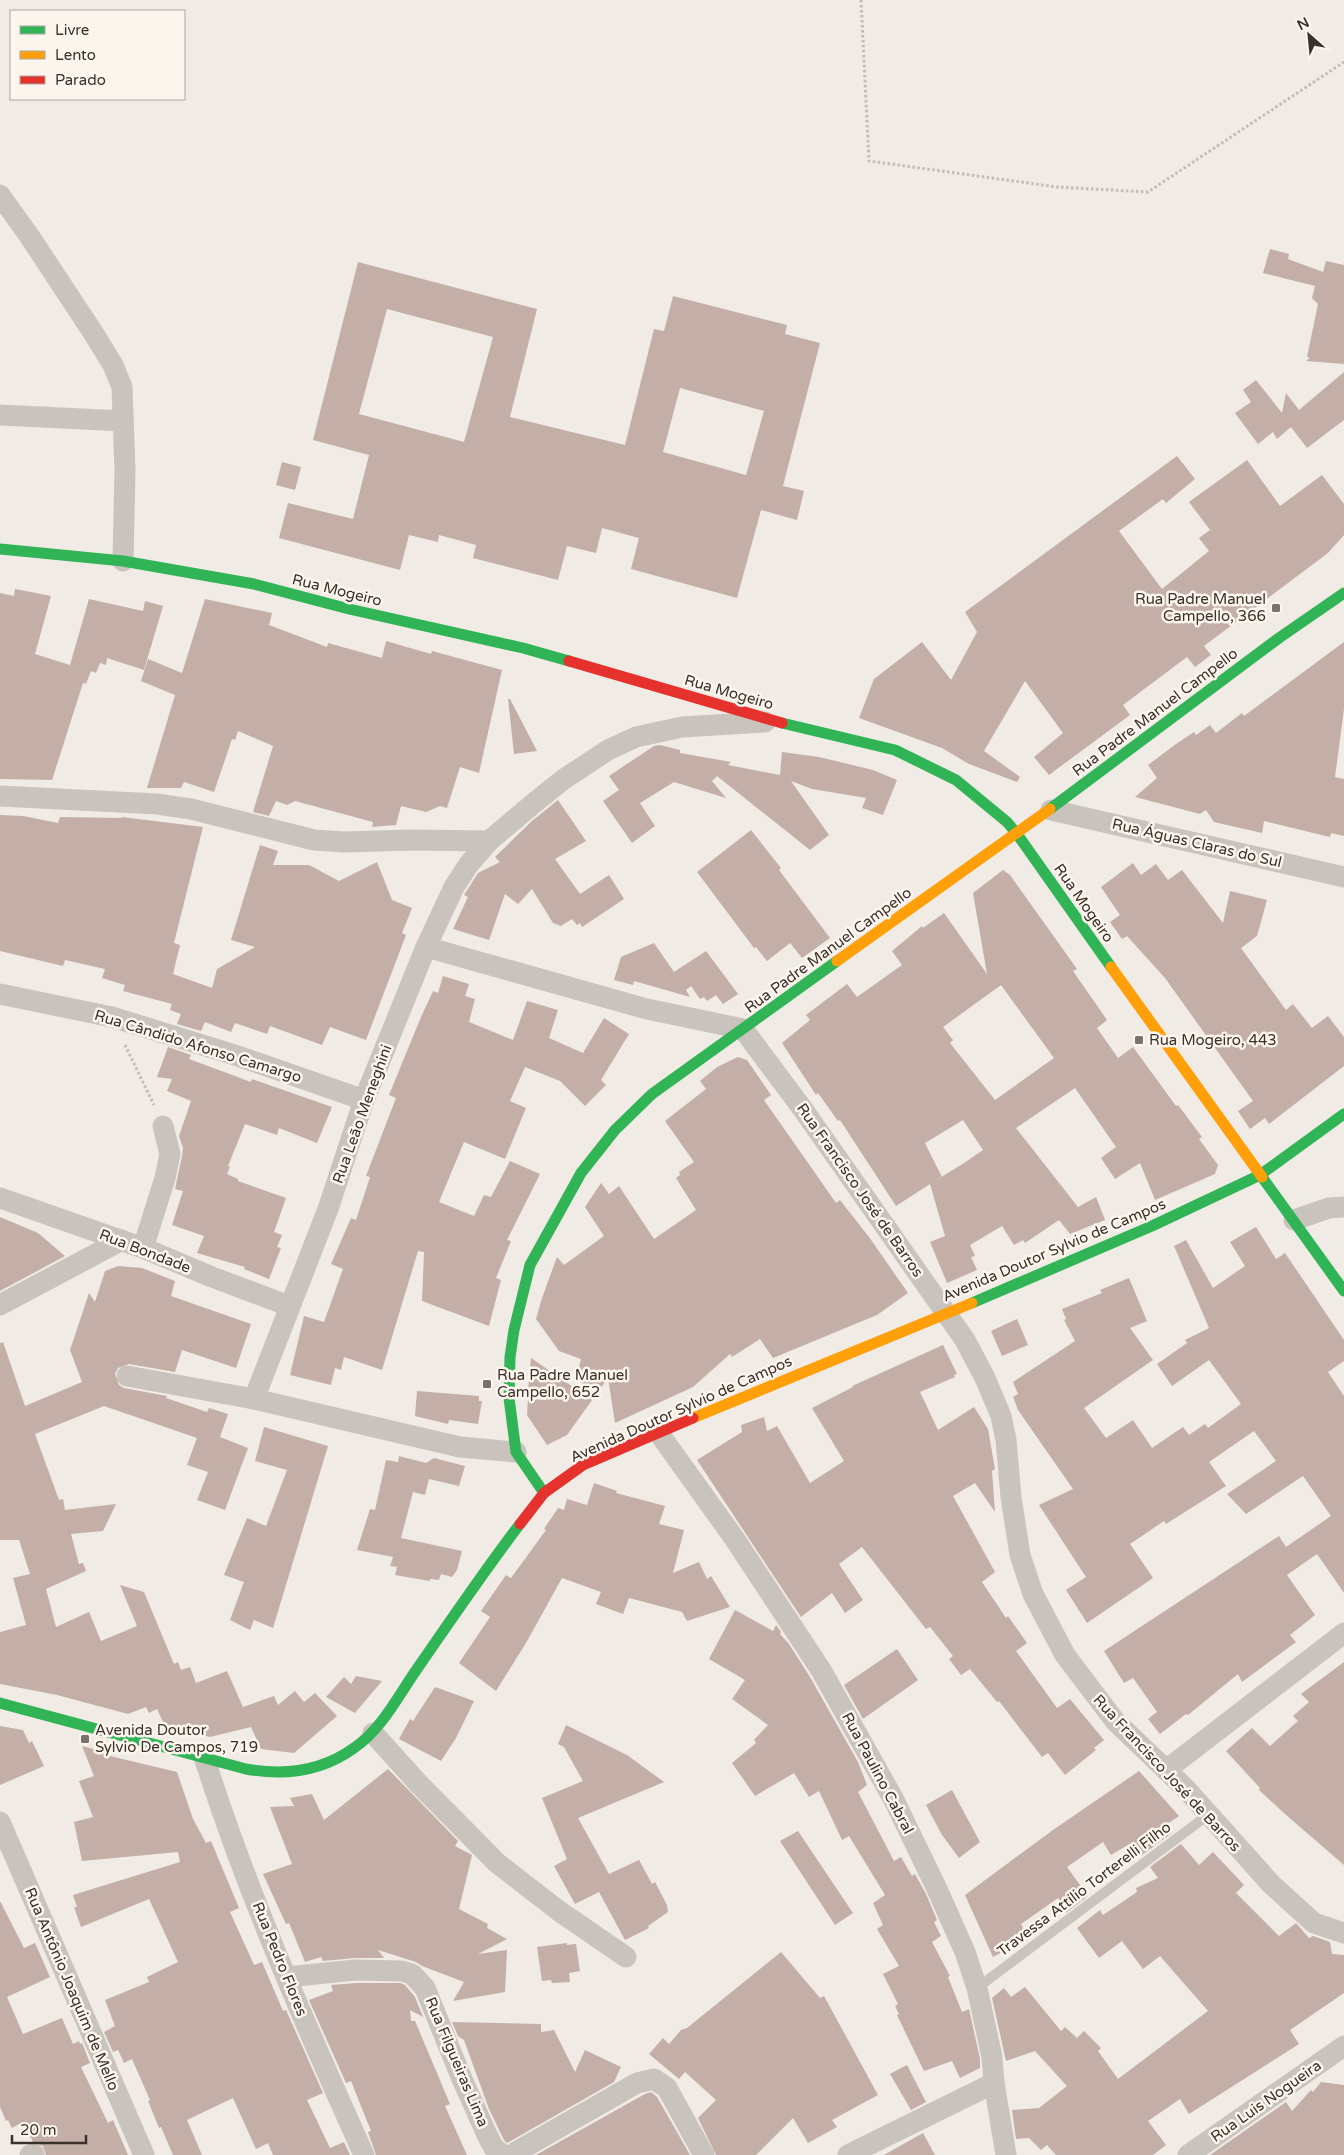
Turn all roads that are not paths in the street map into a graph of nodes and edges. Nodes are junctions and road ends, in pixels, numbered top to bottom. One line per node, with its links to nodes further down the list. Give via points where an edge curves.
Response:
1 (0, 195): 3 (street, via 113,365 122,387)
2 (0, 415): 3 (street)
3 (123, 421): 5 (street)
4 (0, 549): 5 (main road, Rua Mogeiro)
5 (123, 560): 7 (main road, Rua Mogeiro, via 254,584 523,648)
6 (1344, 592): 9 (main road, Rua Padre Manuel Campello)
7 (774, 721): 10 (main road, Rua Mogeiro, via 895,750 956,780); 11 (street, Rua Leão Meneghini, via 682,727 636,737 608,750 564,779)
8 (0, 796): 11 (street, via 157,804 333,842)
9 (1051, 810): 10 (main road, Rua Padre Manuel Campello); 12 (street, Rua Águas Claras do Sul)
10 (1017, 834): 15 (main road, Rua Padre Manuel Campello); 19 (main road, Rua Mogeiro)
11 (489, 841): 13 (street, Rua Leão Meneghini, via 454,887)
12 (1344, 877)
13 (426, 947): 15 (street, via 647,1009); 16 (street, Rua Leão Meneghini)
14 (0, 994): 16 (street, Rua Cândido Afonso Camargo, via 112,1016)
15 (743, 1029): 28 (street, Rua Francisco José de Barros); 32 (main road, Rua Padre Manuel Campello, via 652,1094 615,1130 581,1173 551,1225 530,1265 514,1330 509,1398)
16 (364, 1100): 27 (street, Rua Leão Meneghini, via 328,1209)
17 (1344, 1114): 19 (main road, Avenida Doutor Sylvio de Campos)
18 (163, 1126): 24 (street, via 170,1154)
19 (1260, 1174): 22 (main road, Rua Mogeiro); 28 (main road, Avenida Doutor Sylvio de Campos, via 1152,1226)
20 (0, 1198): 23 (street, Rua Bondade)
21 (1344, 1207): 22 (street, via 1328,1208)
22 (1294, 1220): 25 (main road, Rua Mogeiro)
23 (122, 1240): 24 (street, Rua Bondade); 26 (street)
24 (143, 1248): 27 (street, Rua Bondade)
25 (1344, 1290)
26 (0, 1304)
27 (289, 1306): 30 (street, Rua Leão Meneghini)
28 (946, 1312): 31 (main road, Avenida Doutor Sylvio de Campos); 38 (street, Rua Francisco José de Barros, via 973,1355 1001,1416 1020,1555 1032,1594 1065,1654 1096,1698)
29 (127, 1376): 30 (street)
30 (254, 1399): 32 (street, via 460,1447)
31 (658, 1432): 33 (main road, Avenida Doutor Sylvio de Campos, via 583,1465); 44 (street, Rua Paulino Cabral, via 734,1538 821,1670 894,1800 926,1865 965,1952)
32 (516, 1452): 33 (main road)
33 (544, 1493): 36 (main road, Avenida Doutor Sylvio de Campos, via 490,1562)
34 (1344, 1634): 38 (street)
35 (0, 1703): 37 (main road, Avenida Doutor Sylvio de Campos)
36 (373, 1733): 37 (main road, Avenida Doutor Sylvio de Campos, via 358,1748 311,1770 283,1774); 42 (street, via 497,1863)
37 (205, 1760): 43 (street, Rua Pedro Flores)
38 (1166, 1770): 39 (street, Rua Francisco José de Barros)
39 (1208, 1815): 41 (street, Rua Francisco José de Barros, via 1271,1884 1314,1922); 44 (lane, Travessa Attílio Torterelli Filho)
40 (0, 1822): 47 (street, Rua Antônio Joaquim de Mello)
41 (1344, 1933)
42 (626, 1957)
43 (287, 1977): 48 (street, Rua Pedro Flores); 49 (street, Rua Filgueiras Lima, via 355,1970 412,1974 425,1988 484,2128 494,2148)
44 (977, 1988): 46 (street, Rua Paulino Cabral, via 992,2057)
45 (1344, 2046): 54 (street, Rua Luis Nogueira)
46 (994, 2083): 52 (street); 53 (street, Rua Paulino Cabral)
47 (144, 2155)
48 (364, 2155)
49 (503, 2155)
50 (511, 2155): 51 (street, via 637,2083 654,2079 667,2088)
51 (704, 2155)
52 (848, 2155)
53 (1006, 2155)
54 (1188, 2155)

